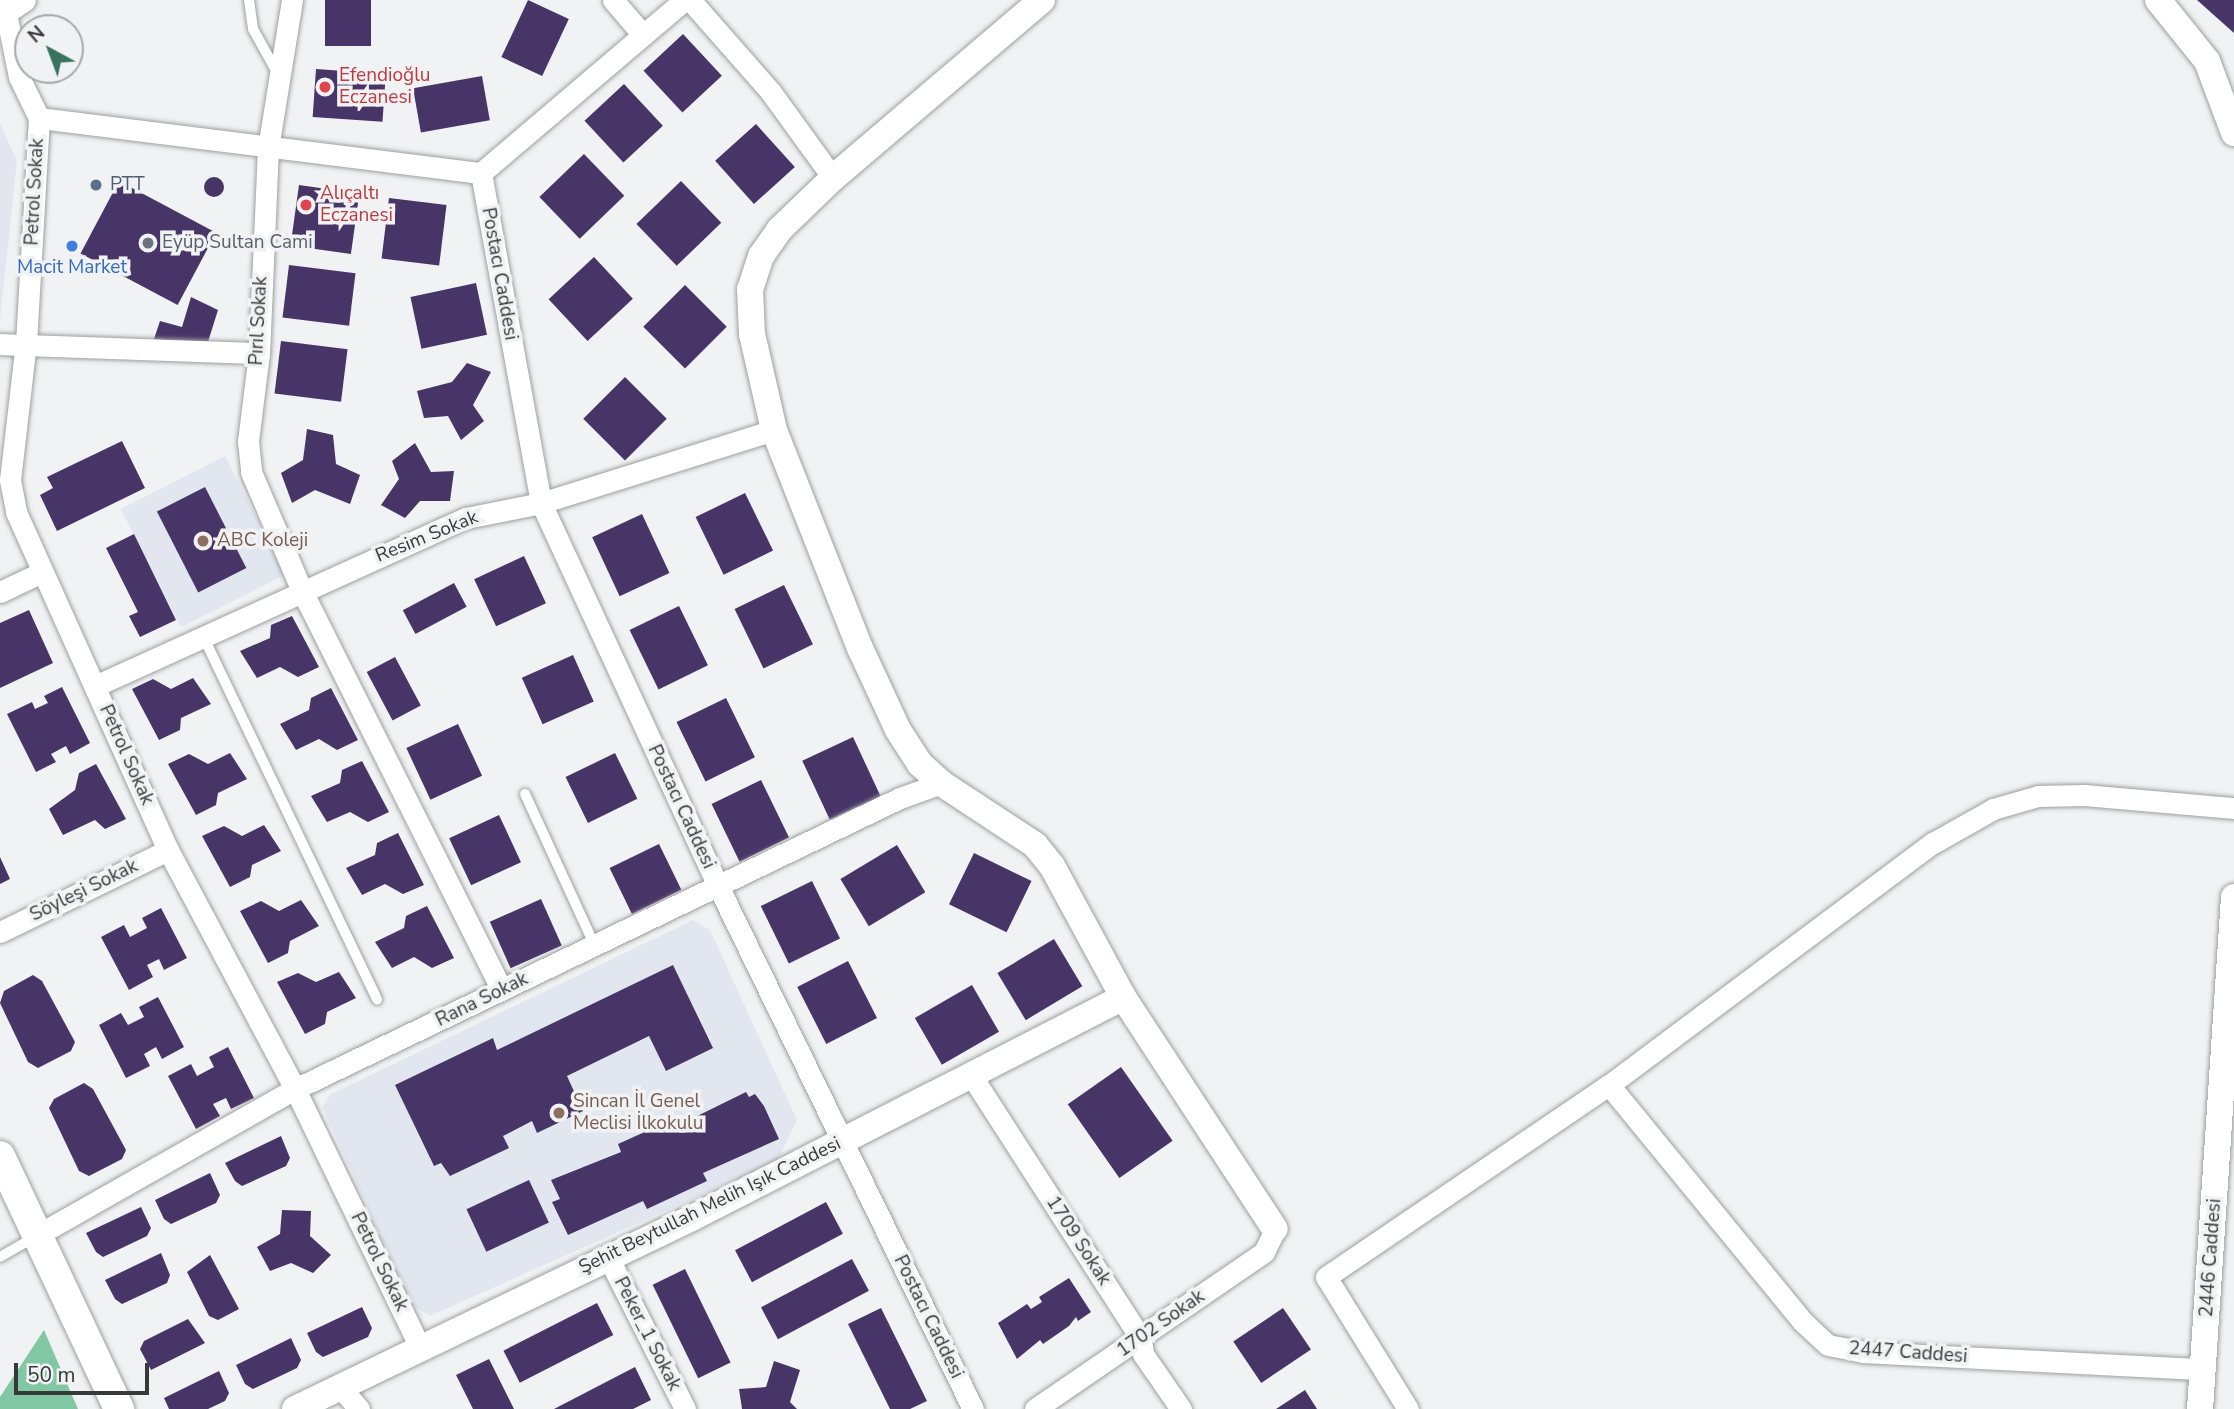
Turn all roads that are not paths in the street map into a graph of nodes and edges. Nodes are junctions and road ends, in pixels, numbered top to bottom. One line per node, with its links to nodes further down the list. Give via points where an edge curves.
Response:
1 (25, 0): 9 (street)
2 (249, 0): 14 (lane, via 253,29)
3 (292, 0): 14 (street, Pırıl Sokak)
4 (612, 0): 10 (street)
5 (684, 0): 10 (street)
6 (690, 0): 20 (street, via 770,92)
7 (1042, 0): 20 (street)
8 (2158, 0): 17 (street, via 2207,61)
9 (2, 11): 11 (street)
10 (643, 35): 19 (street)
11 (14, 58)
12 (0, 59): 13 (street)
13 (14, 72)
14 (281, 79): 18 (street, Pırıl Sokak)
15 (22, 84): 16 (street)
16 (38, 118): 18 (street); 21 (street, Petrol Sokak)
17 (2234, 134)
18 (268, 148): 19 (street); 23 (street, Pırıl Sokak)
19 (481, 173): 25 (street, Postacı Caddesi)
20 (832, 178): 24 (street, via 780,229 761,256 750,289 752,334)
21 (26, 342): 22 (street); 23 (street); 26 (street, Petrol Sokak, via 10,480 16,512)
22 (0, 344)
23 (259, 353): 27 (street, Pırıl Sokak, via 248,441 251,472)
24 (774, 430): 25 (street, Resim Sokak); 31 (street, via 860,648 898,730 920,764)
25 (541, 503): 27 (street, Resim Sokak, via 466,518); 35 (street, Postacı Caddesi)
26 (40, 573): 28 (street); 30 (street, Petrol Sokak)
27 (302, 591): 29 (street, Resim Sokak); 39 (street, Pırıl Sokak)
28 (0, 592)
29 (201, 634): 30 (street, Resim Sokak); 41 (lane)
30 (95, 685): 34 (street, Petrol Sokak)
31 (941, 783): 35 (street, Rana Sokak, via 900,798); 40 (street, via 1035,845 1052,866)
32 (525, 794): 38 (lane)
33 (2234, 808): 43 (street, via 2038,796 1993,809 1933,843)
34 (168, 850): 37 (street, Söyleşi Sokak); 44 (street, Petrol Sokak)
35 (719, 888): 38 (street, Rana Sokak); 45 (street, Postacı Caddesi)
36 (2234, 897): 53 (street, 2446 Caddesi)
37 (0, 932)
38 (595, 946): 39 (street, Rana Sokak)
39 (502, 990): 44 (street, Rana Sokak)
40 (1123, 997): 42 (street, Şehit Beytullah Melih Işık Caddesi); 47 (street)
41 (377, 999)
42 (971, 1075): 45 (street, Şehit Beytullah Melih Işık Caddesi); 51 (street, 1709 Sokak)
43 (1609, 1085): 53 (street, 2447 Caddesi, via 1802,1321 1828,1345 1863,1352); 62 (street, via 1326,1278)
44 (295, 1089): 48 (street, Rana Sokak); 52 (street, Petrol Sokak)
45 (840, 1142): 50 (street, Şehit Beytullah Melih Işık Caddesi); 59 (street, Postacı Caddesi)
46 (0, 1156): 48 (main road)
47 (1275, 1229): 51 (street, 1702 Sokak, via 1264,1252)
48 (34, 1237): 49 (lane); 55 (main road)
49 (0, 1257)
50 (609, 1259): 52 (street, Şehit Beytullah Melih Işık Caddesi); 58 (street, Peker_1 Sokak)
51 (1141, 1339): 60 (street, 1702 Sokak); 61 (street, 1709 Sokak, via 1143,1354)
52 (420, 1348): 54 (street, Şehit Beytullah Melih Işık Caddesi)
53 (2203, 1369): 63 (street, 2446 Caddesi)
54 (340, 1387): 56 (street, Şehit Beytullah Melih Işık Caddesi); 57 (street)
55 (119, 1409)
56 (295, 1409)
57 (359, 1409)
58 (685, 1409)
59 (973, 1409)
60 (1035, 1409)
61 (1181, 1409)
62 (1408, 1409)
63 (2200, 1409)

